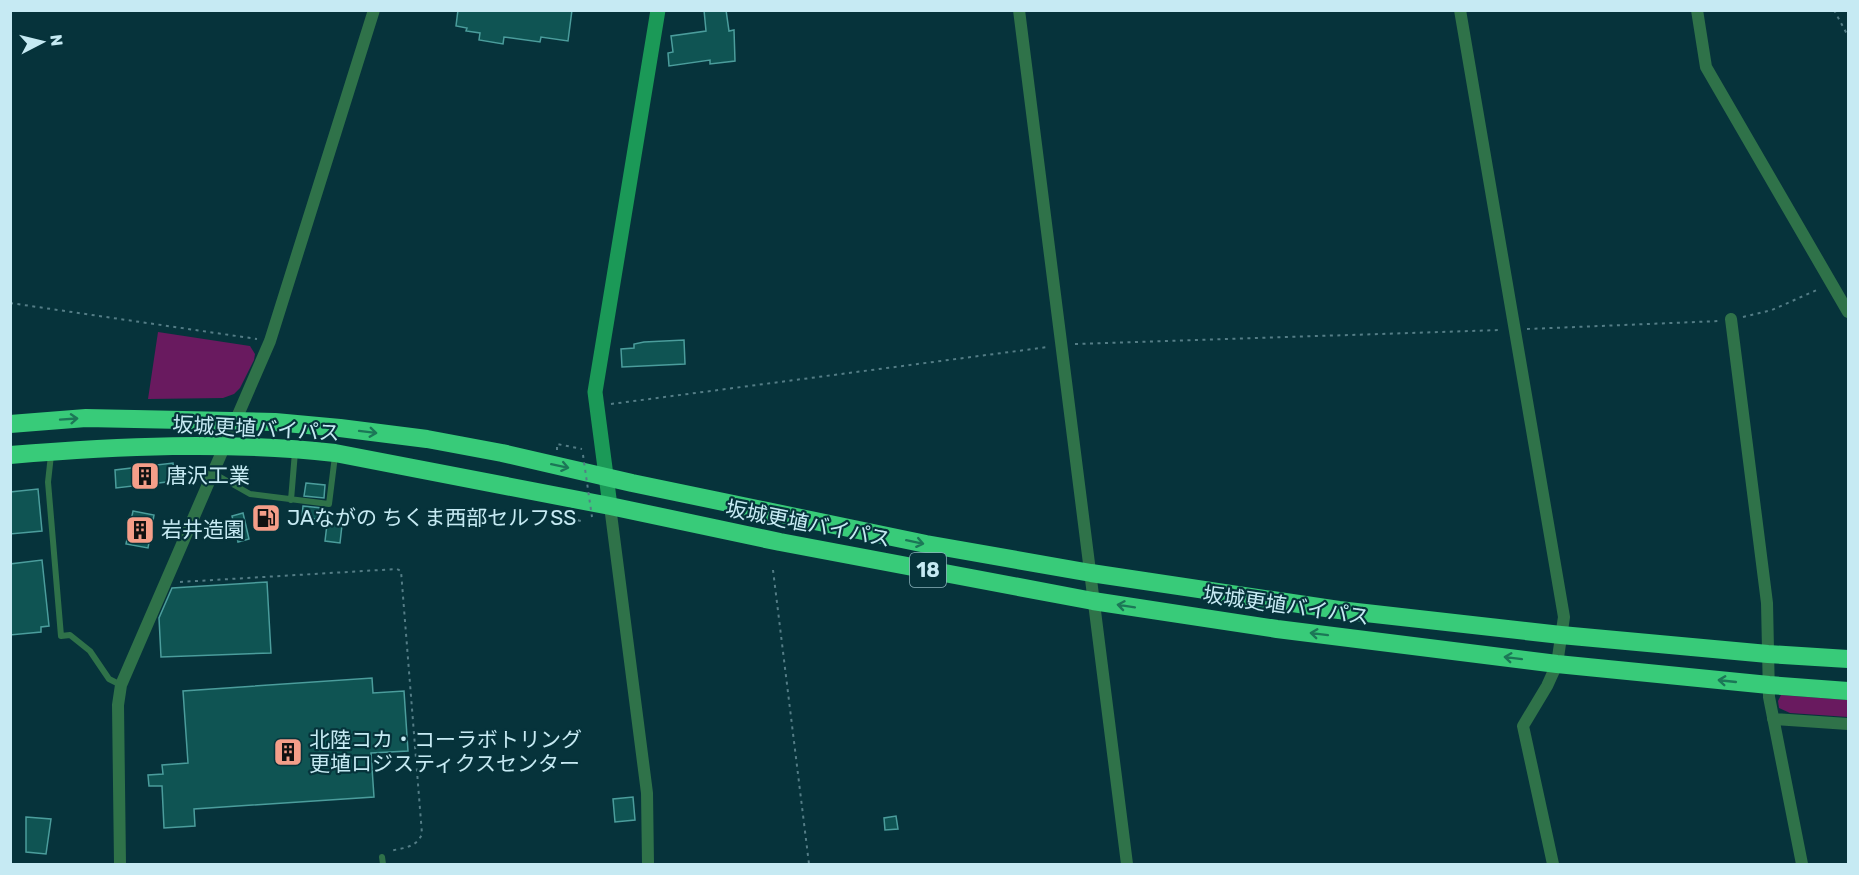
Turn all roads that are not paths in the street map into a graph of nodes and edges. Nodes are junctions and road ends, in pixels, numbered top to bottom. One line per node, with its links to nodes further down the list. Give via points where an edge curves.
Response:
1 (374, 10): 8 (street, via 270,341)
2 (658, 10): 16 (street, via 595,393)
3 (1020, 10): 19 (street)
4 (1460, 10): 21 (street, via 1564,616)
5 (1697, 10): 6 (street, via 1706,67)
6 (1848, 312)
7 (1731, 319): 22 (street, via 1767,603)
8 (237, 421): 9 (highway, 坂城更埴バイパス / 18, one-way to 8, via 86,418); 10 (street); 16 (highway, 坂城更埴バイパス / 18, one-way to 16, via 427,439)
9 (10, 424)
10 (224, 446): 11 (highway, 坂城更埴バイパス / 18); 12 (highway, 坂城更埴バイパス / 18); 15 (street)
11 (295, 449): 13 (highway, 坂城更埴バイパス / 18); 17 (lane)
12 (51, 451): 14 (highway, 坂城更埴バイパス / 18); 26 (lane, via 48,482 61,636 70,636 90,651 109,679)
13 (335, 453): 17 (lane, via 329,504); 18 (highway, 坂城更埴バイパス / 18)
14 (10, 455)
15 (213, 473): 17 (lane, via 250,494); 26 (street)
16 (606, 477): 18 (street); 19 (highway, 坂城更埴バイパス / 18, one-way to 19, via 926,544)
17 (291, 500)
18 (610, 506): 20 (highway, 坂城更埴バイパス / 18); 31 (street, via 647,793)
19 (1091, 573): 20 (street); 21 (highway, 坂城更埴バイパス / 18, via 1339,610)
20 (1093, 601): 24 (highway, 坂城更埴バイパス / 18, one-way to 20); 32 (street)
21 (1561, 635): 22 (highway, 坂城更埴バイパス / 18); 24 (street)
22 (1768, 654): 23 (highway, 坂城更埴バイパス / 18); 25 (street)
23 (1848, 659)
24 (1557, 664): 25 (highway, 坂城更埴バイパス / 18, one-way to 24); 33 (street, via 1523,726)
25 (1769, 685): 27 (highway, 坂城更埴バイパス / 18); 28 (street)
26 (121, 686): 30 (street)
27 (1848, 691)
28 (1773, 719): 29 (street); 34 (street)
29 (1848, 724)
30 (120, 864)
31 (648, 864)
32 (1127, 864)
33 (1553, 864)
34 (1802, 864)

